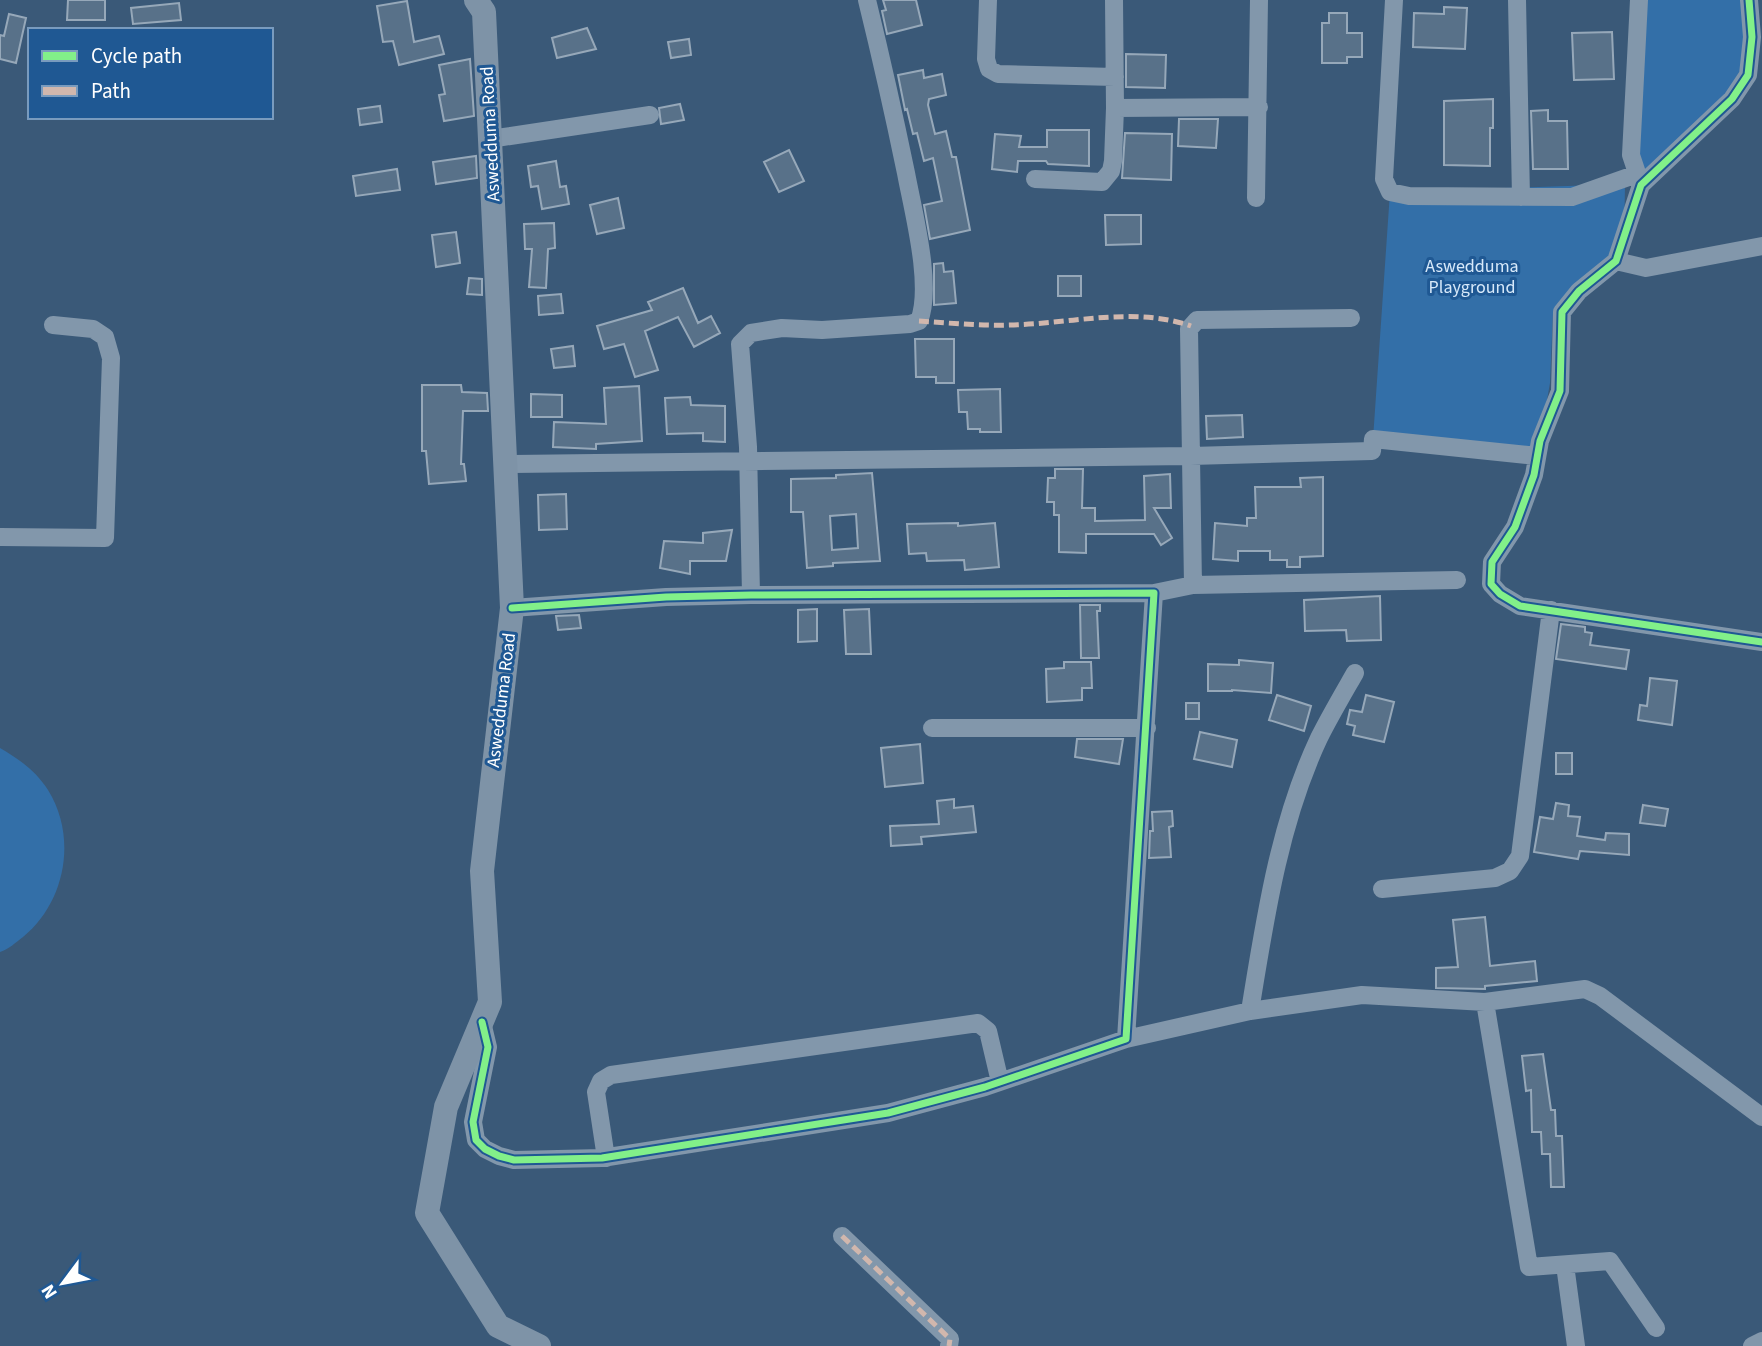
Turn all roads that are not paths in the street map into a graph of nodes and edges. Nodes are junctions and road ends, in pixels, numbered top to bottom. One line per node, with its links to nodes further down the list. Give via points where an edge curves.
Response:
1 (476, 0): 14 (street, Aswedduma Road, via 484,12)
2 (867, 0): 25 (street, via 916,226 924,307 919,321 910,324 751,333 740,344)
3 (988, 0): 10 (street, via 989,69 998,74)
4 (1114, 0): 10 (street)
5 (1259, 0): 11 (street)
6 (1394, 0): 17 (street, via 1384,178 1390,192)
7 (1517, 0): 17 (street)
8 (1639, 0): 16 (street, via 1631,155)
9 (1749, 0): 16 (street, via 1748,75 1732,99)
10 (1115, 77): 12 (street)
11 (1259, 107): 12 (street); 18 (street)
12 (1115, 108): 15 (street, via 1113,161 1102,182)
13 (650, 115): 14 (street)
14 (490, 139): 32 (street, Aswedduma Road)
15 (1035, 179)
16 (1639, 179): 17 (street, via 1572,197); 20 (street)
17 (1521, 197)
18 (1256, 198)
19 (1762, 246): 20 (street, via 1646,268)
20 (1616, 261): 24 (street, via 1579,291 1562,312 1560,391)
21 (1351, 318): 23 (street, via 1197,320 1189,329)
22 (52, 325): 27 (street, via 93,329 105,337 111,358 105,538)
23 (1191, 456): 24 (street, via 1372,451 1373,439); 25 (street); 29 (street)
24 (1537, 456): 33 (street, via 1515,527 1492,562 1491,584 1520,606)
25 (749, 462): 26 (street); 31 (street)
26 (512, 464)
27 (0, 537)
28 (1457, 580): 29 (street)
29 (1193, 585): 30 (street)
30 (1154, 593): 31 (street); 37 (street)
31 (751, 595): 32 (street)
32 (512, 608): 41 (street, Aswedduma Road, via 482,871 490,1002)
33 (1551, 610): 34 (street); 38 (street, via 1520,856 1510,870 1495,878)
34 (1762, 642)
35 (1355, 673): 40 (street, via 1319,738 1288,821)
36 (932, 728): 37 (street)
37 (1147, 728): 42 (street)
38 (1382, 889)
39 (1485, 1002): 40 (street, via 1362,995); 44 (street, via 1585,989); 47 (street, via 1529,1267)
40 (1250, 1011): 42 (street)
41 (482, 1022): 45 (street, via 488,1046 473,1122 476,1140 485,1149 514,1160); 50 (street, Aswedduma Road, via 446,1107 427,1213 498,1326)
42 (1126, 1039): 43 (street)
43 (1000, 1082): 45 (street, via 888,1113); 45 (street, via 988,1031 978,1023 611,1075 601,1081 596,1092)
44 (1762, 1116)
45 (606, 1158)
46 (842, 1236): 51 (street, via 950,1339)
47 (1565, 1265): 48 (street, via 1610,1261); 52 (street)
48 (1656, 1328)
49 (1762, 1341): 53 (street)
50 (539, 1346)
51 (949, 1346)
52 (1576, 1346)
53 (1752, 1346)

